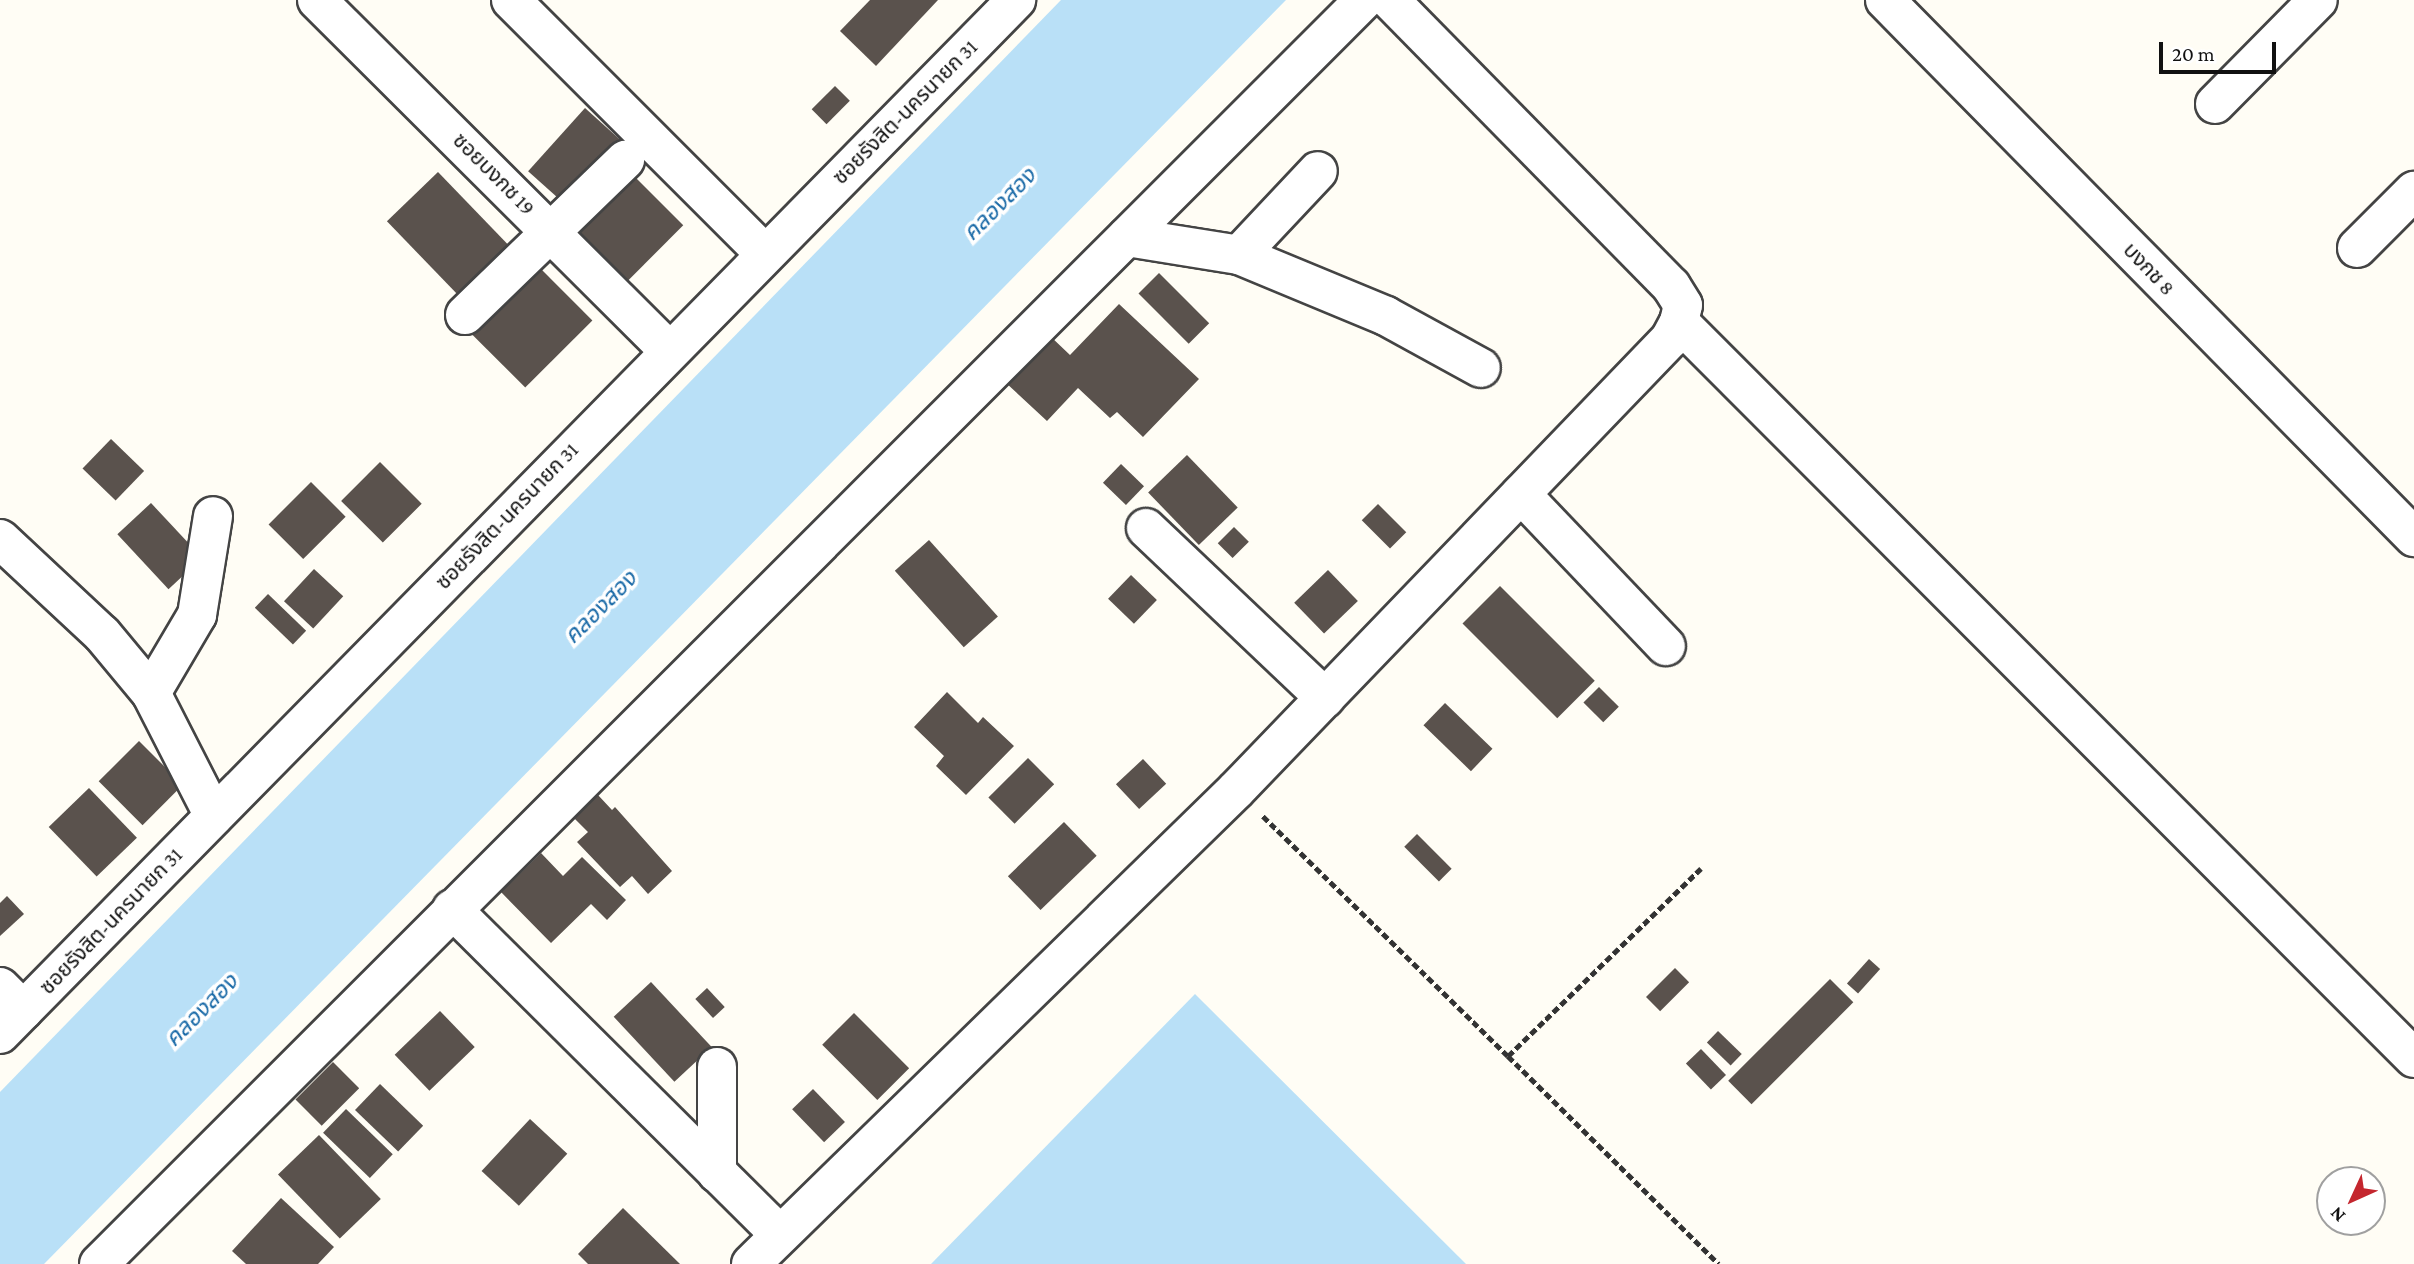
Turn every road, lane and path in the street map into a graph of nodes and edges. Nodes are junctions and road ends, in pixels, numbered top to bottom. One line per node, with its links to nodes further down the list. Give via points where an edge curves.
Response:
1 (317, 0): 12 (street, ซอยบงกช 19)
2 (511, 0): 15 (street)
3 (1016, 0): 15 (street, ซอยรังสิต-นครนายก 31)
4 (1364, 0): 13 (street)
5 (1390, 0): 17 (street)
6 (1885, 0): 24 (street, บงกช 8)
7 (2318, 0): 8 (street)
8 (2215, 104)
9 (625, 160): 12 (street)
10 (1318, 171): 16 (street)
11 (2414, 191): 14 (street)
12 (550, 229): 18 (street); 19 (street, ซอยบงกช 19)
13 (1126, 237): 16 (street); 32 (street)
14 (2357, 248)
15 (765, 254): 19 (street, ซอยรังสิต-นครนายก 31)
16 (1240, 255): 20 (street, via 1386,316)
17 (1675, 304): 21 (street, via 1670,339); 35 (street)
18 (466, 315)
19 (669, 351): 30 (street, ซอยรังสิต-นครนายก 31)
20 (1481, 368)
21 (1521, 494): 26 (street); 28 (street)
22 (213, 516): 27 (street, via 197,615)
23 (1146, 528): 28 (street)
24 (2414, 537)
25 (0, 539): 27 (street, via 102,634)
26 (1666, 646)
27 (151, 693): 30 (street)
28 (1325, 698): 29 (street)
29 (1236, 790): 34 (path); 38 (street)
30 (214, 816): 33 (street, ซอยรังสิต-นครนายก 31)
31 (1701, 868): 34 (path)
32 (452, 909): 37 (street); 39 (street)
33 (8, 1010)
34 (1508, 1056): 41 (path)
35 (2414, 1058)
36 (717, 1067): 37 (street)
37 (717, 1173): 38 (street)
38 (780, 1235): 40 (street)
39 (99, 1264)
40 (751, 1264)
41 (1719, 1264)

